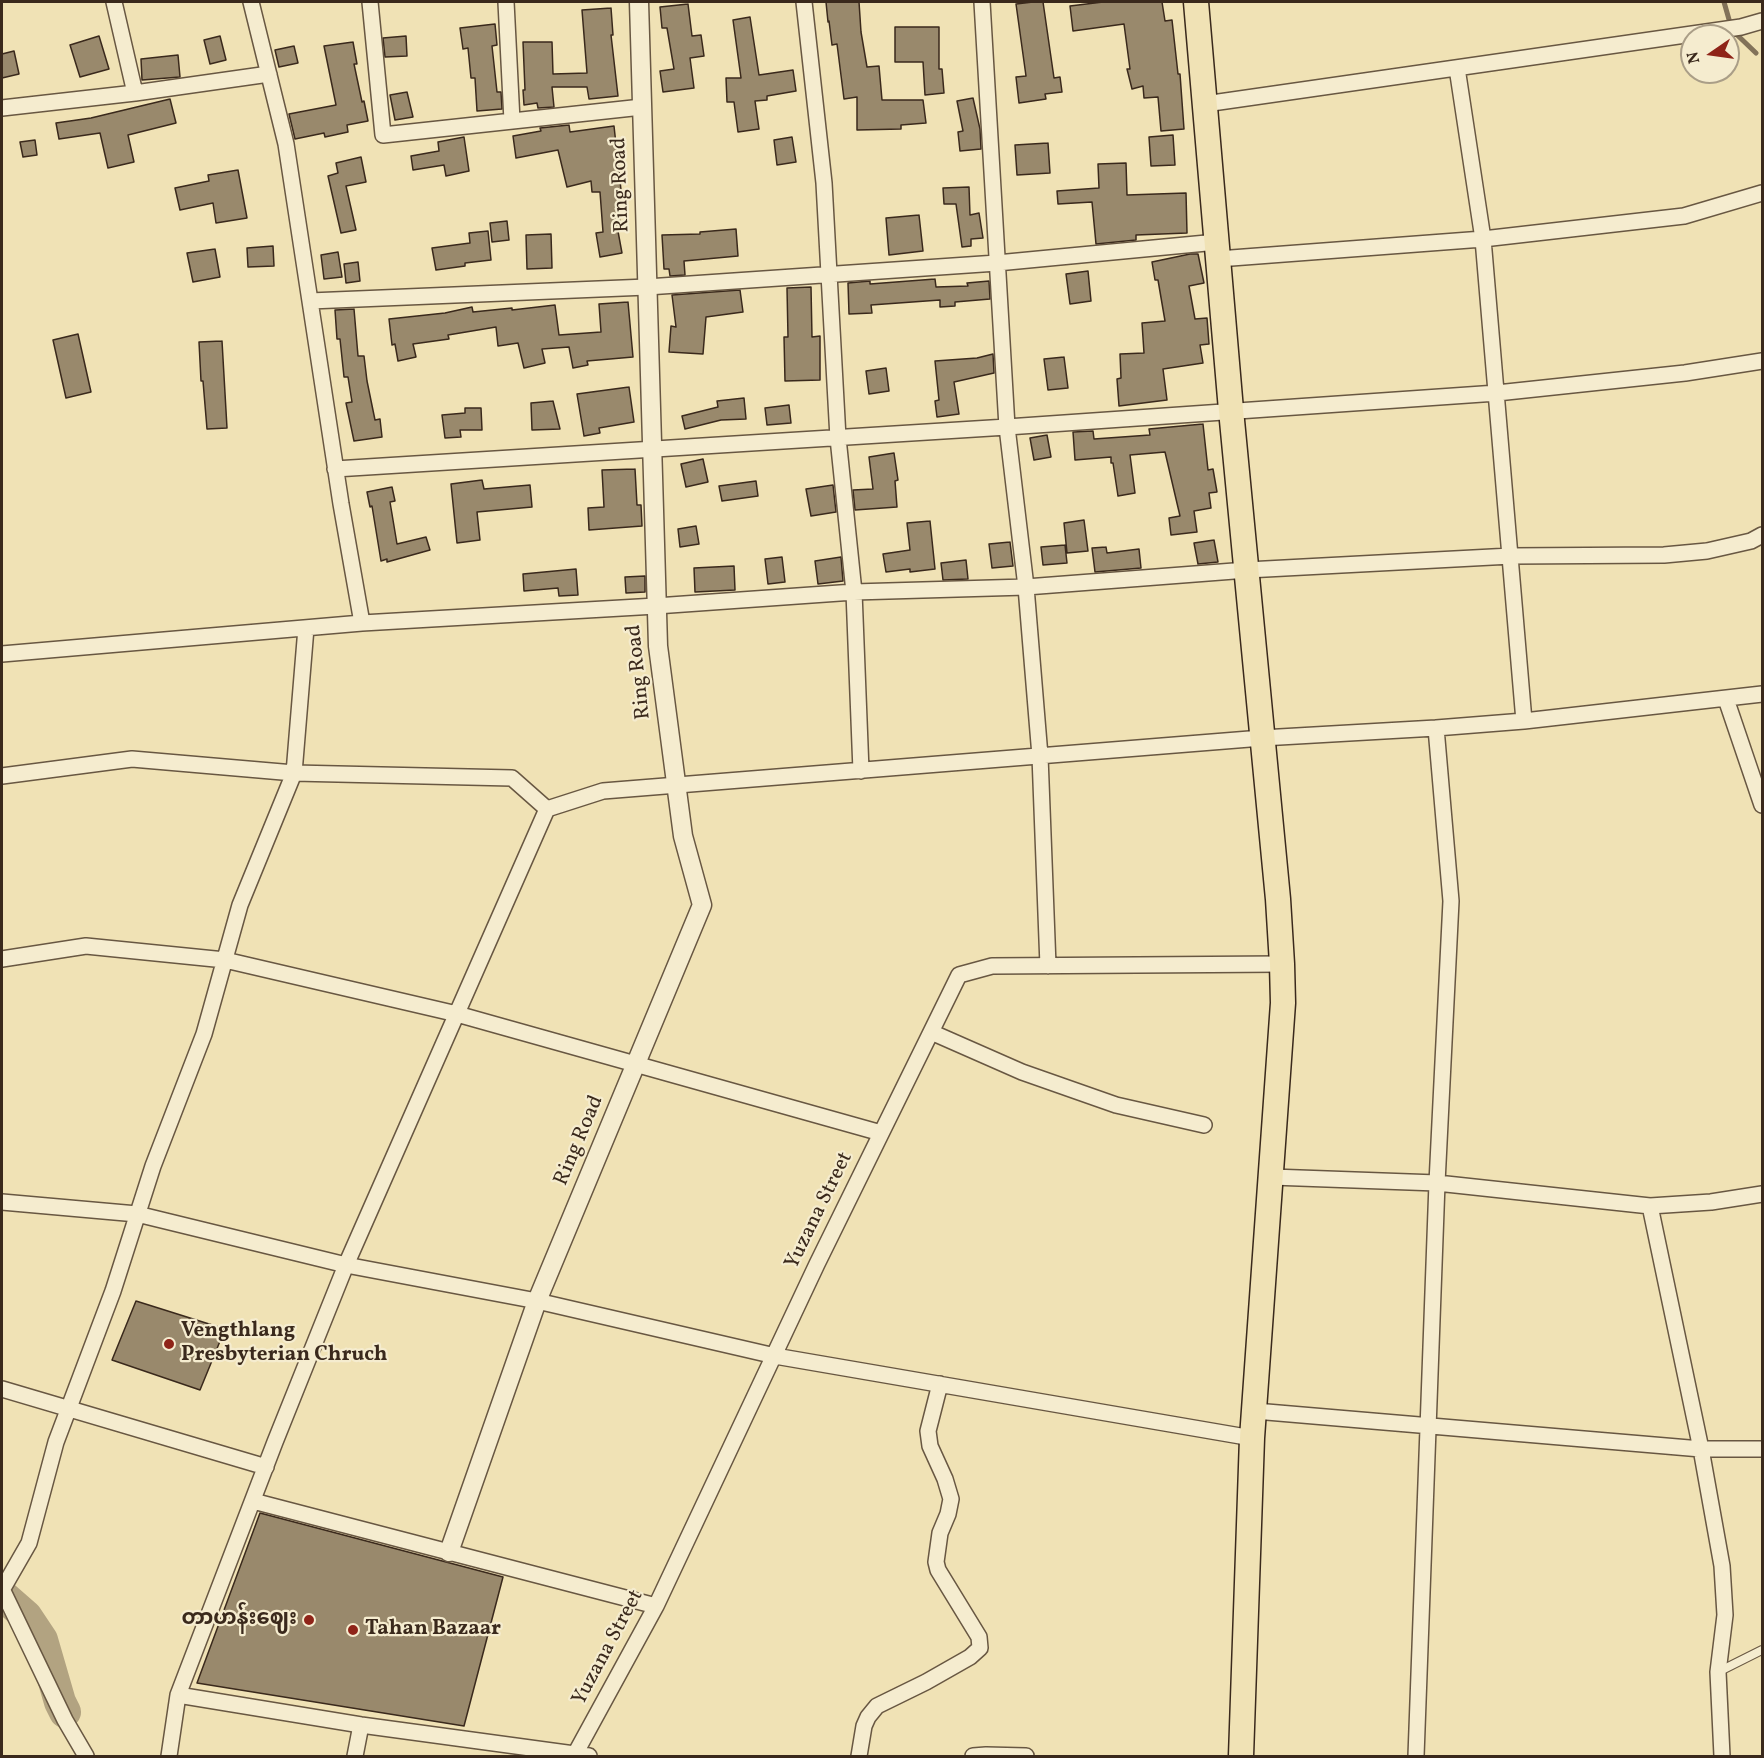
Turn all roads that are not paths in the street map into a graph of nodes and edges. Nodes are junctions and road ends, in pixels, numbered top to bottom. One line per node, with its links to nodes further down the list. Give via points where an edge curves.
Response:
1 (114, 2): 12 (street)
2 (251, 2): 11 (street)
3 (370, 2): 16 (street, via 383,135)
4 (506, 2): 16 (street)
5 (639, 2): 14 (street, Ring Road)
6 (804, 2): 21 (street, via 824,183)
7 (982, 2): 20 (street)
8 (1196, 2): 13 (highway)
9 (1762, 21): 10 (street)
10 (1457, 68): 13 (street); 18 (street)
11 (269, 75): 12 (street); 23 (street, via 286,144)
12 (135, 93): 15 (street)
13 (1205, 104): 19 (highway)
14 (642, 107): 16 (street); 22 (street, Ring Road)
15 (2, 108)
16 (512, 121)
17 (1762, 193): 18 (street, via 1684,216)
18 (1483, 238): 19 (street); 25 (street)
19 (1217, 251): 20 (street); 26 (highway)
20 (997, 263): 21 (street); 27 (street)
21 (829, 275): 22 (street); 28 (street)
22 (647, 287): 23 (street); 29 (street, Ring Road)
23 (310, 301): 30 (street)
24 (1762, 361): 25 (street)
25 (1497, 393): 26 (street); 32 (street)
26 (1231, 410): 27 (street); 33 (highway)
27 (1007, 427): 28 (street); 34 (street)
28 (838, 438): 29 (street); 35 (street)
29 (651, 449): 30 (street); 36 (street, Ring Road)
30 (335, 469): 37 (street)
31 (1762, 536): 32 (street, via 1707,551 1664,555)
32 (1511, 556): 33 (street); 42 (street)
33 (1247, 570): 34 (street); 44 (highway)
34 (1026, 587): 35 (street); 45 (street)
35 (854, 592): 36 (street); 46 (street)
36 (656, 606): 37 (street); 49 (street, Ring Road)
37 (362, 623): 38 (street)
38 (306, 628): 39 (street); 47 (street)
39 (2, 654)
40 (1762, 694): 41 (street)
41 (1726, 699): 42 (street); 50 (street)
42 (1524, 721): 43 (street)
43 (1436, 728): 44 (street); 62 (street, via 1451,901)
44 (1262, 738): 45 (street); 54 (highway)
45 (1040, 756): 46 (street); 55 (street)
46 (861, 771): 49 (street)
47 (294, 773): 48 (street, via 132,759); 51 (street, via 512,778); 53 (street, via 240,905)
48 (2, 776)
49 (676, 786): 51 (street, via 603,791); 58 (street, Ring Road, via 683,836 702,905)
50 (1762, 805)
51 (547, 809): 56 (street)
52 (2, 959): 53 (street, via 86,946)
53 (225, 960): 56 (street); 66 (street, via 204,1034)
54 (1282, 964): 55 (street, Yuzana Street); 61 (highway)
55 (1048, 966): 57 (street, Yuzana Street, via 992,966 959,975)
56 (457, 1014): 58 (street); 67 (street)
57 (931, 1032): 59 (street, via 1022,1072 1106,1101); 60 (street, Yuzana Street)
58 (636, 1065): 60 (street); 68 (street, Ring Road)
59 (1204, 1125)
60 (881, 1134): 69 (street, Yuzana Street)
61 (1272, 1177): 62 (street); 73 (highway)
62 (1437, 1183): 65 (street); 74 (street)
63 (1762, 1194): 65 (street)
64 (2, 1202): 66 (street)
65 (1650, 1206): 76 (street)
66 (137, 1214): 67 (street); 72 (street)
67 (346, 1265): 68 (street); 78 (street)
68 (537, 1301): 69 (street); 80 (street, Ring Road)
69 (774, 1356): 70 (street); 82 (street, Yuzana Street)
70 (940, 1384): 75 (street); 91 (street, via 928,1431 951,1499 936,1563 979,1637 980,1648 877,1706 864,1726)
71 (2, 1389): 72 (street)
72 (68, 1410): 78 (street); 81 (street, via 29,1543)
73 (1255, 1411): 74 (street); 75 (highway)
74 (1428, 1425): 76 (street); 95 (street)
75 (1252, 1438): 94 (highway)
76 (1701, 1449): 77 (street); 84 (street, via 1722,1566 1725,1616)
77 (1762, 1449)
78 (266, 1467): 79 (street)
79 (253, 1501): 80 (street); 85 (street)
80 (449, 1552): 82 (street)
81 (2, 1590): 87 (street)
82 (656, 1606): 90 (street, Yuzana Street)
83 (1762, 1650): 84 (lane)
84 (1718, 1672): 96 (street)
85 (178, 1695): 86 (street); 88 (street)
86 (362, 1725): 89 (street); 90 (street)
87 (86, 1756)
88 (169, 1756)
89 (355, 1756)
90 (579, 1756)
91 (859, 1756)
92 (973, 1756): 93 (street)
93 (1026, 1756)
94 (1241, 1756)
95 (1416, 1756)
96 (1722, 1756)

